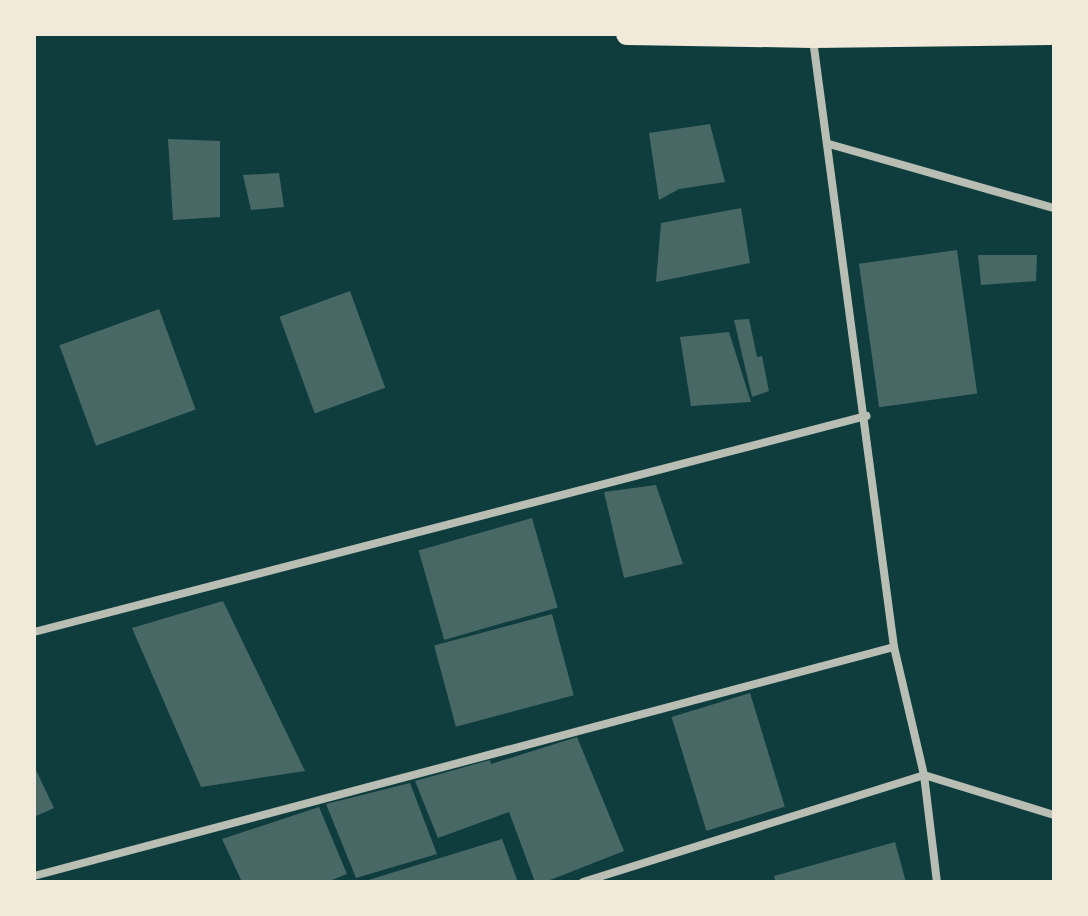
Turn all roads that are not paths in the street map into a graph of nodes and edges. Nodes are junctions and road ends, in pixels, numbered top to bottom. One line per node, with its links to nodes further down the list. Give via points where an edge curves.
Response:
1 (627, 34): 3 (highway)
2 (1050, 34): 3 (highway)
3 (813, 37): 4 (street)
4 (829, 144): 5 (street); 6 (street)
5 (1054, 208)
6 (866, 416): 7 (street); 8 (street)
7 (34, 632)
8 (894, 647): 9 (street); 11 (street)
9 (924, 775): 10 (street); 12 (street); 13 (street)
10 (1054, 815)
11 (34, 876)
12 (583, 882)
13 (937, 882)

